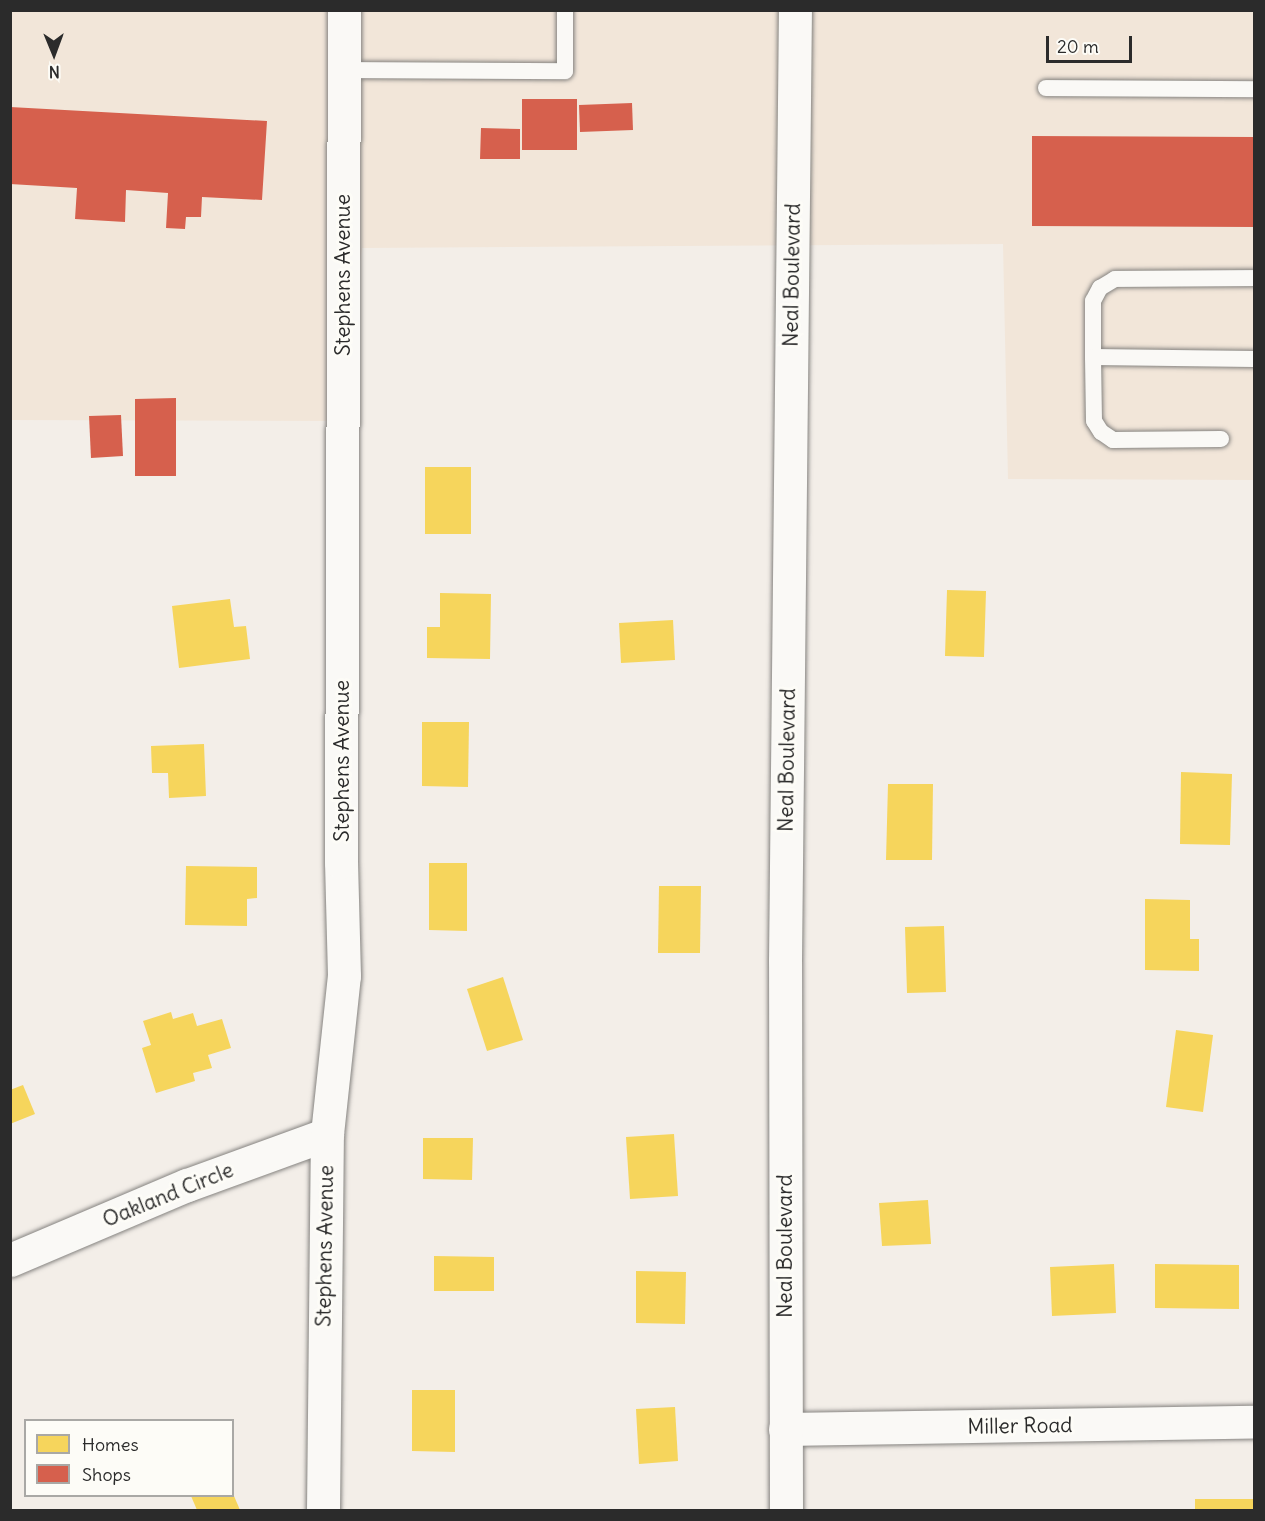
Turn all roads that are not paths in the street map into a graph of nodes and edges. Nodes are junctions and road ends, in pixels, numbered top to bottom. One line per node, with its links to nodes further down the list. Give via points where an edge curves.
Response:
1 (344, 10): 4 (street, Stephens Avenue)
2 (565, 10): 4 (lane, via 565,71)
3 (795, 10): 14 (street, Neal Boulevard)
4 (343, 70): 11 (street, Stephens Avenue, via 344,976)
5 (1046, 88): 6 (lane)
6 (1254, 89)
7 (1254, 278): 8 (lane, via 1114,279 1100,288 1093,301)
8 (1093, 357): 9 (lane); 10 (lane, via 1095,421 1101,432 1113,440)
9 (1254, 359)
10 (1221, 439)
11 (327, 1134): 12 (street, Oakland Circle, via 187,1185); 15 (street, Stephens Avenue)
12 (10, 1260)
13 (1254, 1422): 14 (street, Miller Road)
14 (785, 1429): 16 (street, Neal Boulevard)
15 (323, 1510)
16 (786, 1510)

